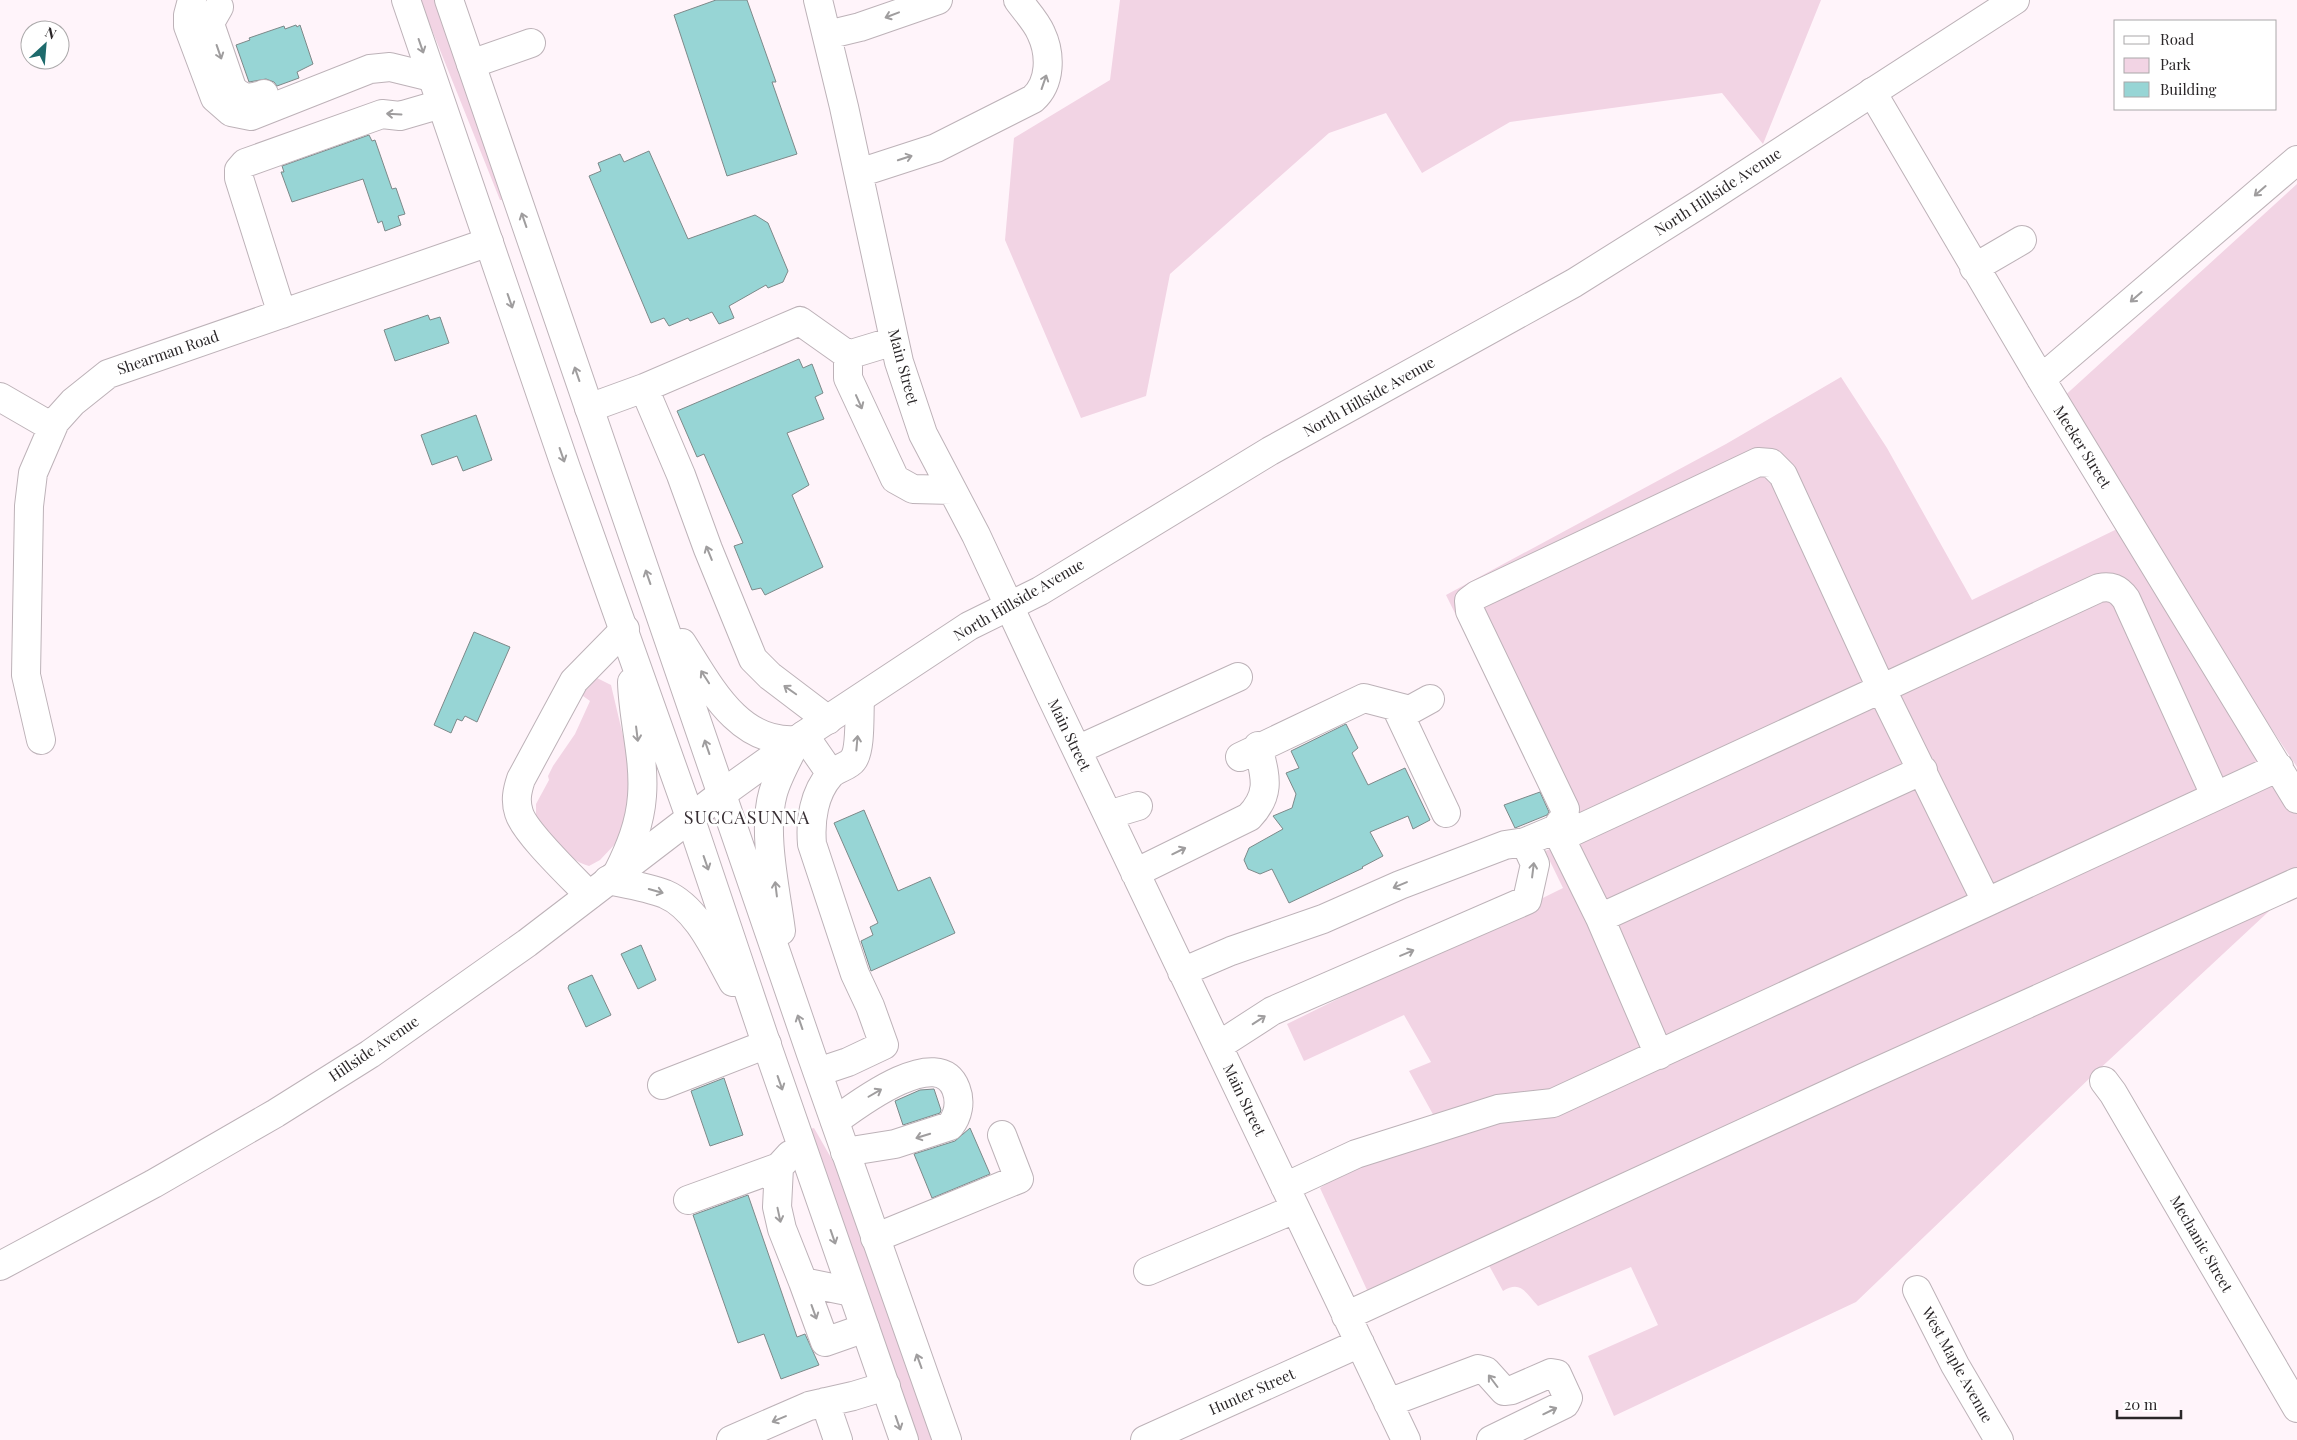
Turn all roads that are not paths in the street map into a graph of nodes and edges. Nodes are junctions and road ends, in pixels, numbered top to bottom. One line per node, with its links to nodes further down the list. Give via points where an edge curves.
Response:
1 (406, 0): 12 (main road, one-way to 12)
2 (448, 0): 11 (main road)
3 (818, 0): 9 (main road, Main Street)
4 (938, 0): 9 (main road, one-way to 9)
5 (1018, 0): 17 (main road, one-way to 5, via 936,148 1040,93 1048,70 1044,42)
6 (2015, 0): 14 (main road, North Hillside Avenue)
7 (229, 3): 8 (main road); 13 (main road, one-way to 13, via 211,21 211,27 232,88 239,94 253,98 319,75)
8 (190, 7): 13 (main road, via 188,26 215,98 231,112 250,116)
9 (827, 35): 17 (main road, Main Street)
10 (531, 43): 11 (main road)
11 (471, 64): 27 (main road, one-way to 11)
12 (431, 77): 13 (main road, via 390,68 370,69); 15 (main road)
13 (343, 80)
14 (1872, 92): 20 (main road, Meeker Street); 30 (main road, North Hillside Avenue, via 1574,283 1270,452 1040,591)
15 (441, 104): 19 (main road); 21 (main road, one-way to 21, via 400,116 382,114 245,163 239,170)
16 (2297, 160): 24 (main road, one-way to 24)
17 (859, 173): 22 (main road, Main Street)
18 (2022, 240): 20 (main road)
19 (489, 242): 21 (main road, Shearman Road); 32 (main road, one-way to 32, via 566,468)
20 (1974, 268): 24 (main road, Meeker Street)
21 (282, 314): 28 (main road, Shearman Road, via 108,374 73,402)
22 (894, 341): 23 (main road); 29 (main road, Main Street, via 923,434)
23 (848, 355): 25 (main road, via 800,321); 29 (main road, one-way to 29, via 848,378 894,479 913,489)
24 (2041, 379): 42 (main road, Meeker Street)
25 (644, 388): 27 (main road); 38 (main road, one-way to 25, via 753,659)
26 (0, 398): 28 (main road)
27 (589, 408): 31 (main road, one-way to 27)
28 (52, 427): 40 (main road, Shearman Road, via 33,473 28,506 26,675)
29 (952, 490): 30 (main road, Main Street)
30 (1009, 606): 36 (main road, North Hillside Avenue, via 969,626); 41 (main road, Main Street)
31 (660, 610): 39 (main road, one-way to 31, via 787,741 769,738 733,717); 45 (main road, one-way to 31)
32 (629, 639): 51 (main road); 56 (main road, one-way to 56, via 643,795 636,831); 56 (main road, via 574,681 517,792 516,804 524,825)
33 (1238, 677): 41 (main road)
34 (1882, 690): 43 (main road); 46 (main road, via 2098,588 2114,588 2126,599); 52 (main road, via 1572,832); 52 (main road, via 1783,475 1771,463 1758,462 1469,601 1470,611 1565,809)
35 (1430, 699): 37 (main road, via 1410,710)
36 (860, 700): 38 (main road, North Hillside Avenue); 44 (main road, one-way to 36, via 853,761 856,754)
37 (1396, 707): 49 (main road); 54 (main road, one-way to 37, via 1249,817 1259,807 1267,785 1249,752 1364,698)
38 (828, 720): 39 (main road, North Hillside Avenue)
39 (801, 738): 44 (main road); 45 (main road, North Hillside Avenue); 60 (main road, one-way to 39, via 769,825 773,793)
40 (41, 740)
41 (1077, 750): 50 (main road, Main Street)
42 (2279, 767): 46 (main road); 47 (main road, Meeker Street)
43 (1923, 770): 57 (main road); 58 (main road)
44 (831, 774): 64 (main road, via 814,807 812,844 855,974 884,1044 848,1062)
45 (723, 793): 51 (main road, Hillside Avenue); 60 (main road)
46 (2215, 796): 57 (main road)
47 (2297, 799)
48 (1138, 806): 50 (main road)
49 (1446, 813)
50 (1108, 815): 54 (main road, Main Street)
51 (690, 816): 56 (main road, Hillside Avenue); 61 (main road, one-way to 61)
52 (1556, 830): 53 (main road); 58 (main road)
53 (1525, 842): 59 (main road, one-way to 59, via 1496,848 1400,885 1323,920 1231,950); 62 (main road, one-way to 53, via 1272,1011 1527,900 1535,864)
54 (1135, 873): 59 (main road, Main Street)
55 (2297, 882): 80 (main road)
56 (605, 883): 61 (main road, one-way to 61, via 666,895 685,909 711,943); 75 (main road, Hillside Avenue, via 511,954 354,1064 153,1184)
57 (1986, 901): 63 (main road)
58 (1600, 918): 63 (main road)
59 (1182, 972): 62 (main road, Main Street)
60 (789, 990): 64 (main road, one-way to 60)
61 (765, 1041): 66 (main road); 69 (main road, one-way to 69)
62 (1218, 1046): 72 (main road, Main Street)
63 (1659, 1055): 72 (main road, via 1553,1103 1498,1109 1356,1154)
64 (818, 1072): 67 (main road)
65 (2104, 1081): 86 (main road, Mechanic Street)
66 (662, 1085)
67 (835, 1121): 70 (main road); 70 (main road, one-way to 70, via 879,1091 921,1073 936,1071 946,1074 957,1090 957,1114 950,1126 894,1144)
68 (1002, 1135): 74 (main road, via 1019,1179)
69 (801, 1143): 71 (main road); 79 (main road, one-way to 79)
70 (845, 1152): 74 (main road)
71 (779, 1167): 73 (main road); 77 (main road, one-way to 77, via 779,1214 790,1254)
72 (1290, 1198): 76 (main road); 80 (main road, Main Street)
73 (688, 1200)
74 (875, 1238): 87 (main road, one-way to 74)
75 (0, 1266)
76 (1148, 1271)
77 (803, 1282): 79 (main road); 81 (main road, one-way to 81, via 825,1342)
78 (1917, 1290): 94 (main road, West Maple Avenue)
79 (852, 1292): 81 (main road)
80 (1346, 1316): 82 (main road, Main Street)
81 (864, 1328): 83 (main road)
82 (1360, 1343): 85 (main road, Main Street); 91 (main road, Hunter Street)
83 (886, 1386): 84 (main road); 90 (main road, one-way to 90)
84 (825, 1402): 88 (main road, one-way to 88); 89 (main road)
85 (1388, 1403): 92 (main road, Main Street); 93 (main road, one-way to 85, via 1565,1404 1568,1398 1556,1374 1551,1373 1504,1391 1486,1371 1478,1370)
86 (2297, 1408)
87 (947, 1436)
88 (730, 1440)
89 (838, 1440)
90 (904, 1440)
91 (1145, 1440)
92 (1406, 1440)
93 (1490, 1440)
94 (1999, 1440)

